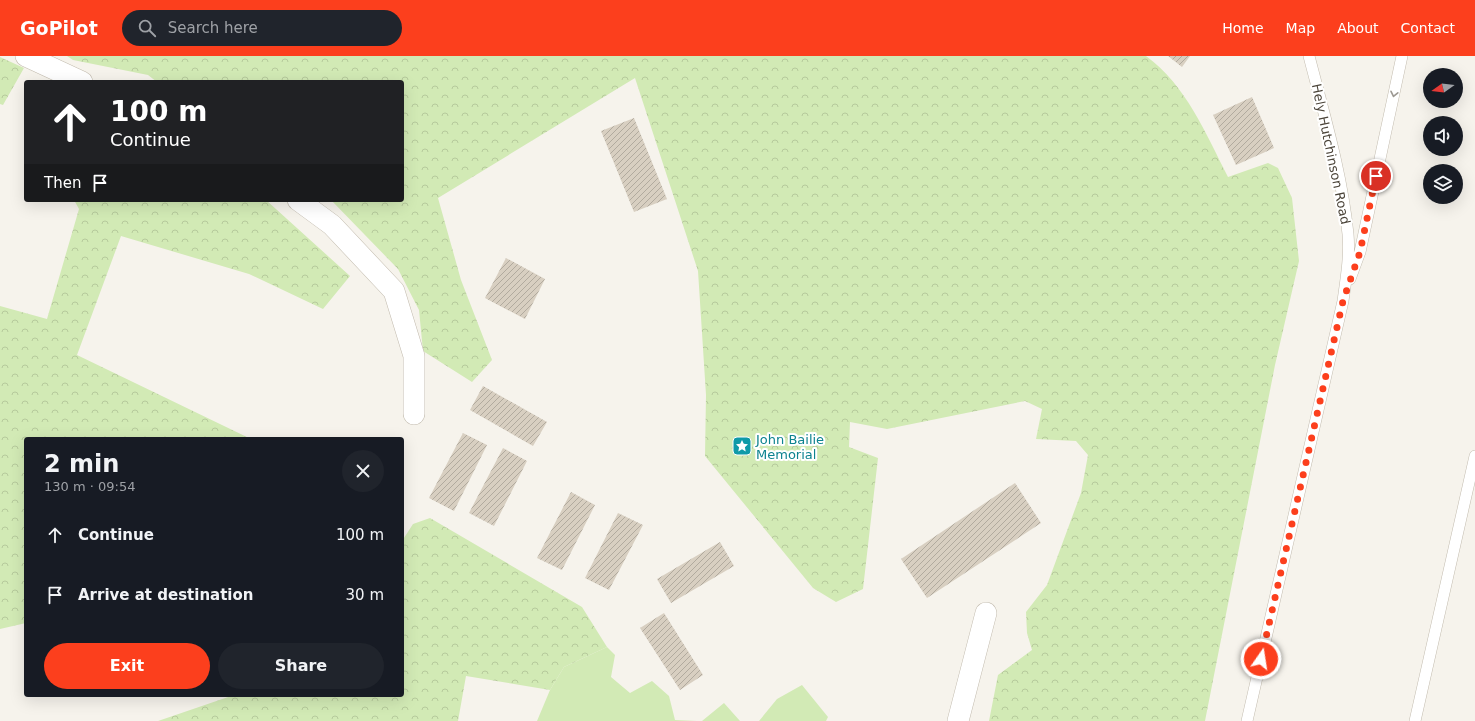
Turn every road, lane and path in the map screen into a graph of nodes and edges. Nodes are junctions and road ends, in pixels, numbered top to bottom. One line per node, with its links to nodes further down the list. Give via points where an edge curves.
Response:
1 (26, 56): 4 (street)
2 (1309, 56): 6 (lane, Hely Hutchinson Road, via 1333,155 1348,236)
3 (1402, 56): 6 (lane, one-way to 6, via 1360,252)
4 (78, 80)
5 (301, 202): 7 (street, via 332,225 394,291 414,356)
6 (1343, 301): 11 (lane, Hely Hutchinson Road)
7 (414, 414)
8 (1475, 456): 12 (lane)
9 (986, 613): 10 (street)
10 (958, 721)
11 (1247, 721)
12 (1415, 721)

